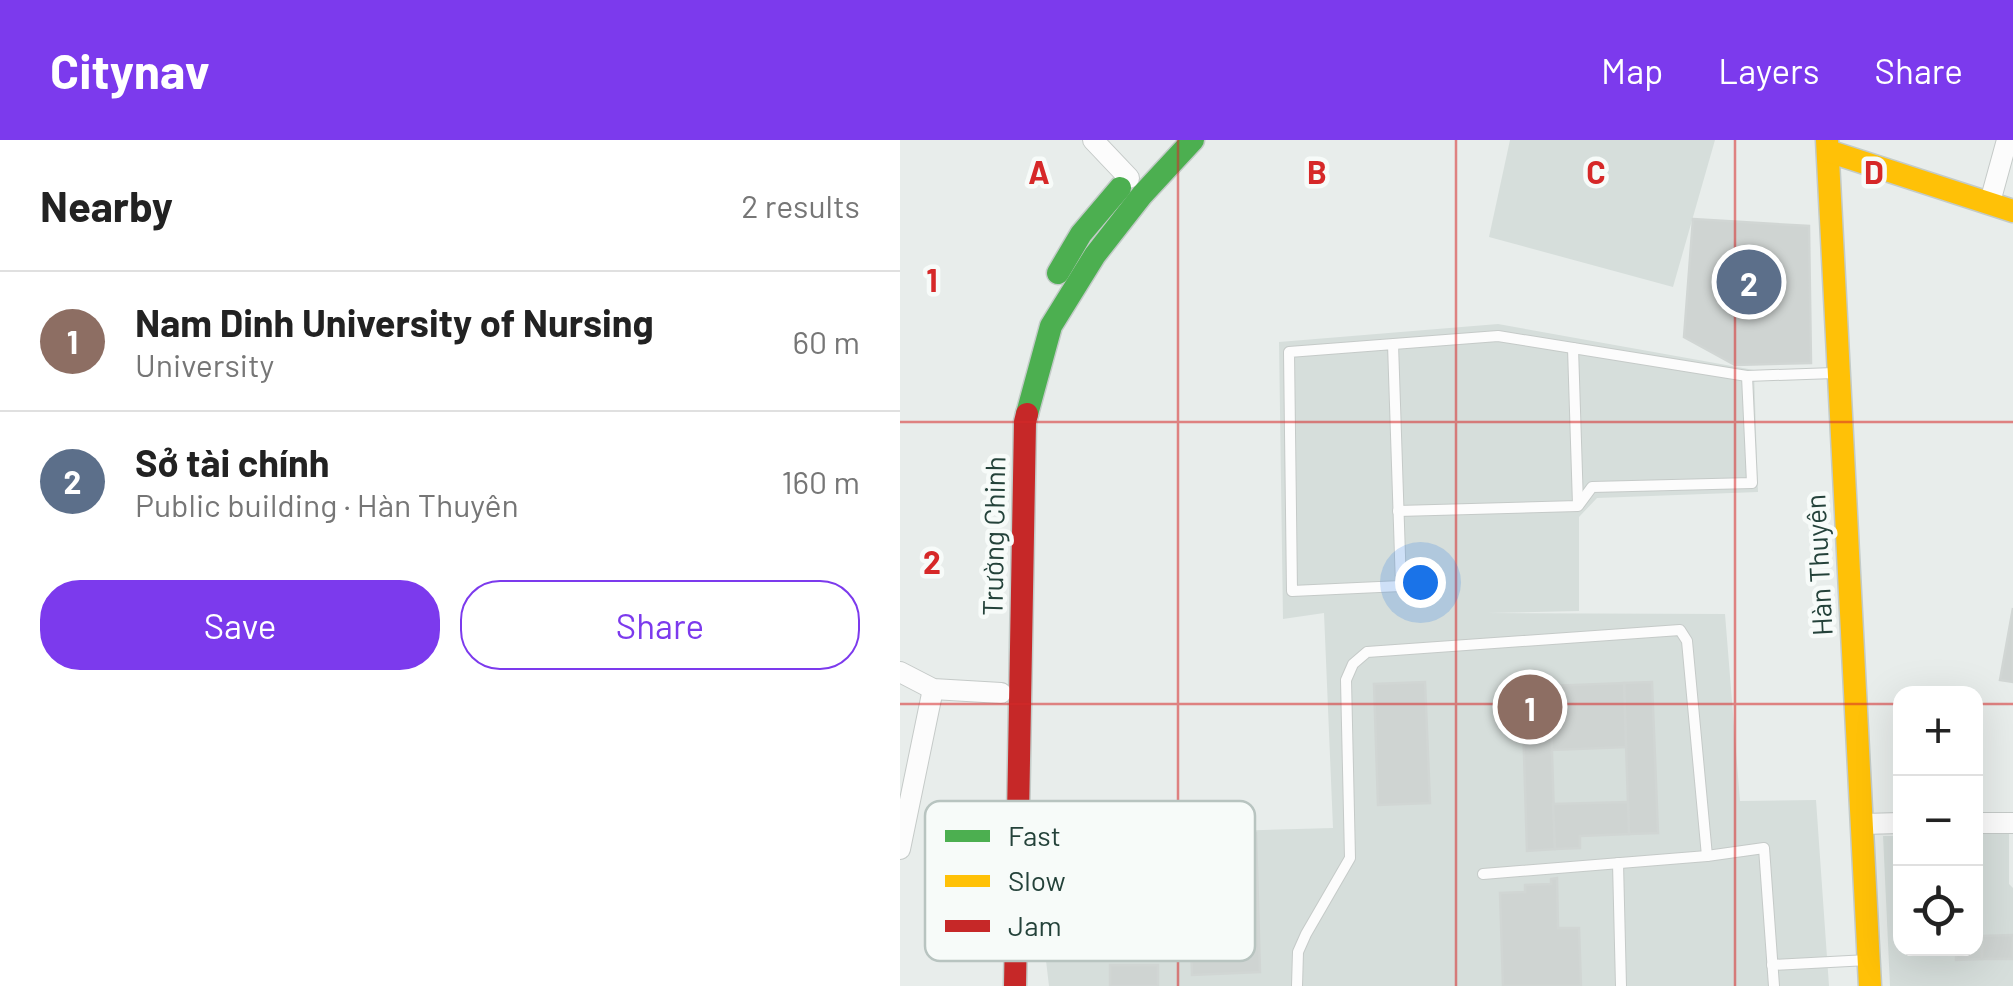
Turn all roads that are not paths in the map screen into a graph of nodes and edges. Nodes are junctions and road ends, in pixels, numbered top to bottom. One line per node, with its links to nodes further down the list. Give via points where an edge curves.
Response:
1 (1093, 140): 6 (street)
2 (1164, 140): 6 (main road, Trường Chinh)
3 (1193, 140): 19 (main road, Trường Chinh, via 1094,255 1052,326 1025,422)
4 (2007, 140): 7 (street)
5 (1828, 145): 7 (main road); 11 (main road, Hàn Thuyên)
6 (1129, 178): 17 (main road, Trường Chinh, via 1082,234 1034,314 1005,410)
7 (1990, 202): 8 (main road)
8 (2013, 212)
9 (1393, 344): 10 (lane, via 1498,336); 14 (lane); 14 (lane, via 1289,352 1292,591 1401,586)
10 (1573, 348): 12 (lane); 13 (lane)
11 (1838, 373): 12 (lane); 23 (main road, Hàn Thuyên)
12 (1746, 376): 13 (lane, via 1752,482 1592,487)
13 (1578, 506): 14 (lane)
14 (1398, 511)
15 (900, 672): 16 (street)
16 (933, 689): 17 (street); 24 (street)
17 (1001, 692): 18 (main road, Trường Chinh)
18 (1000, 801)
19 (1018, 801)
20 (1893, 823): 23 (street)
21 (1983, 823): 22 (street)
22 (2013, 823)
23 (1863, 824): 28 (main road, Hàn Thuyên)
24 (900, 849)
25 (1707, 856): 26 (lane); 31 (lane, via 1764,848); 34 (lane, via 1688,641 1680,630 1367,652 1346,680 1350,858 1298,952)
26 (1618, 863): 27 (lane); 35 (lane)
27 (1483, 874)
28 (1868, 960): 31 (lane); 37 (main road, Hàn Thuyên)
29 (997, 961): 32 (main road, Trường Chinh)
30 (1015, 961): 33 (main road, Trường Chinh)
31 (1772, 965): 36 (lane)
32 (997, 986)
33 (1015, 986)
34 (1297, 986)
35 (1621, 986)
36 (1774, 986)
37 (1870, 986)

